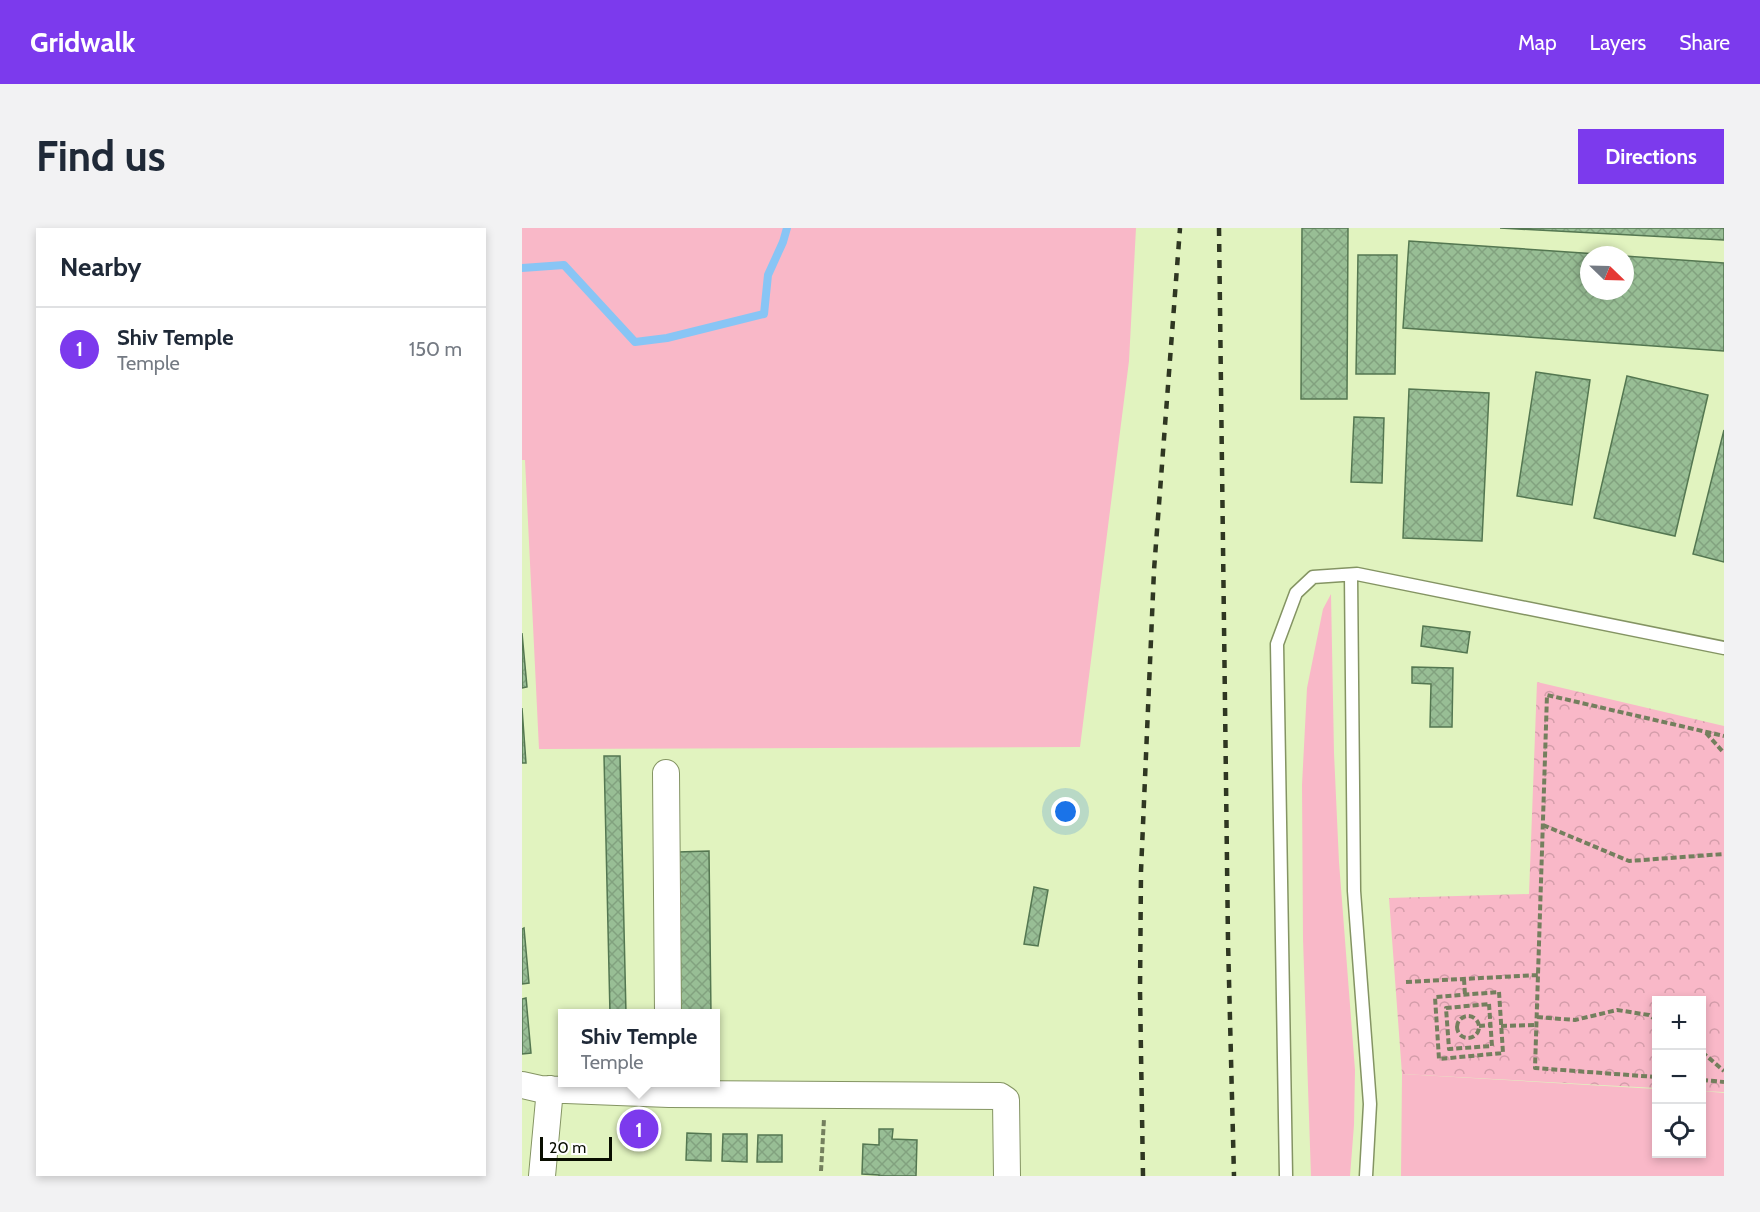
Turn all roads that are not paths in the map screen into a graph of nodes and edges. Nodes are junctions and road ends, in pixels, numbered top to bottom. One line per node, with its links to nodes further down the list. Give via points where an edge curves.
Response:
1 (1351, 575): 2 (lane); 10 (lane, via 1313,578 1296,593 1277,644); 11 (lane, via 1354,891 1370,1104)
2 (1724, 648)
3 (666, 773): 4 (street)
4 (668, 1009)
5 (522, 1085): 6 (street)
6 (550, 1089): 7 (street); 8 (street)
7 (669, 1089): 9 (street, via 1000,1096 1006,1100)
8 (542, 1176)
9 (1007, 1176)
10 (1286, 1176)
11 (1366, 1176)

